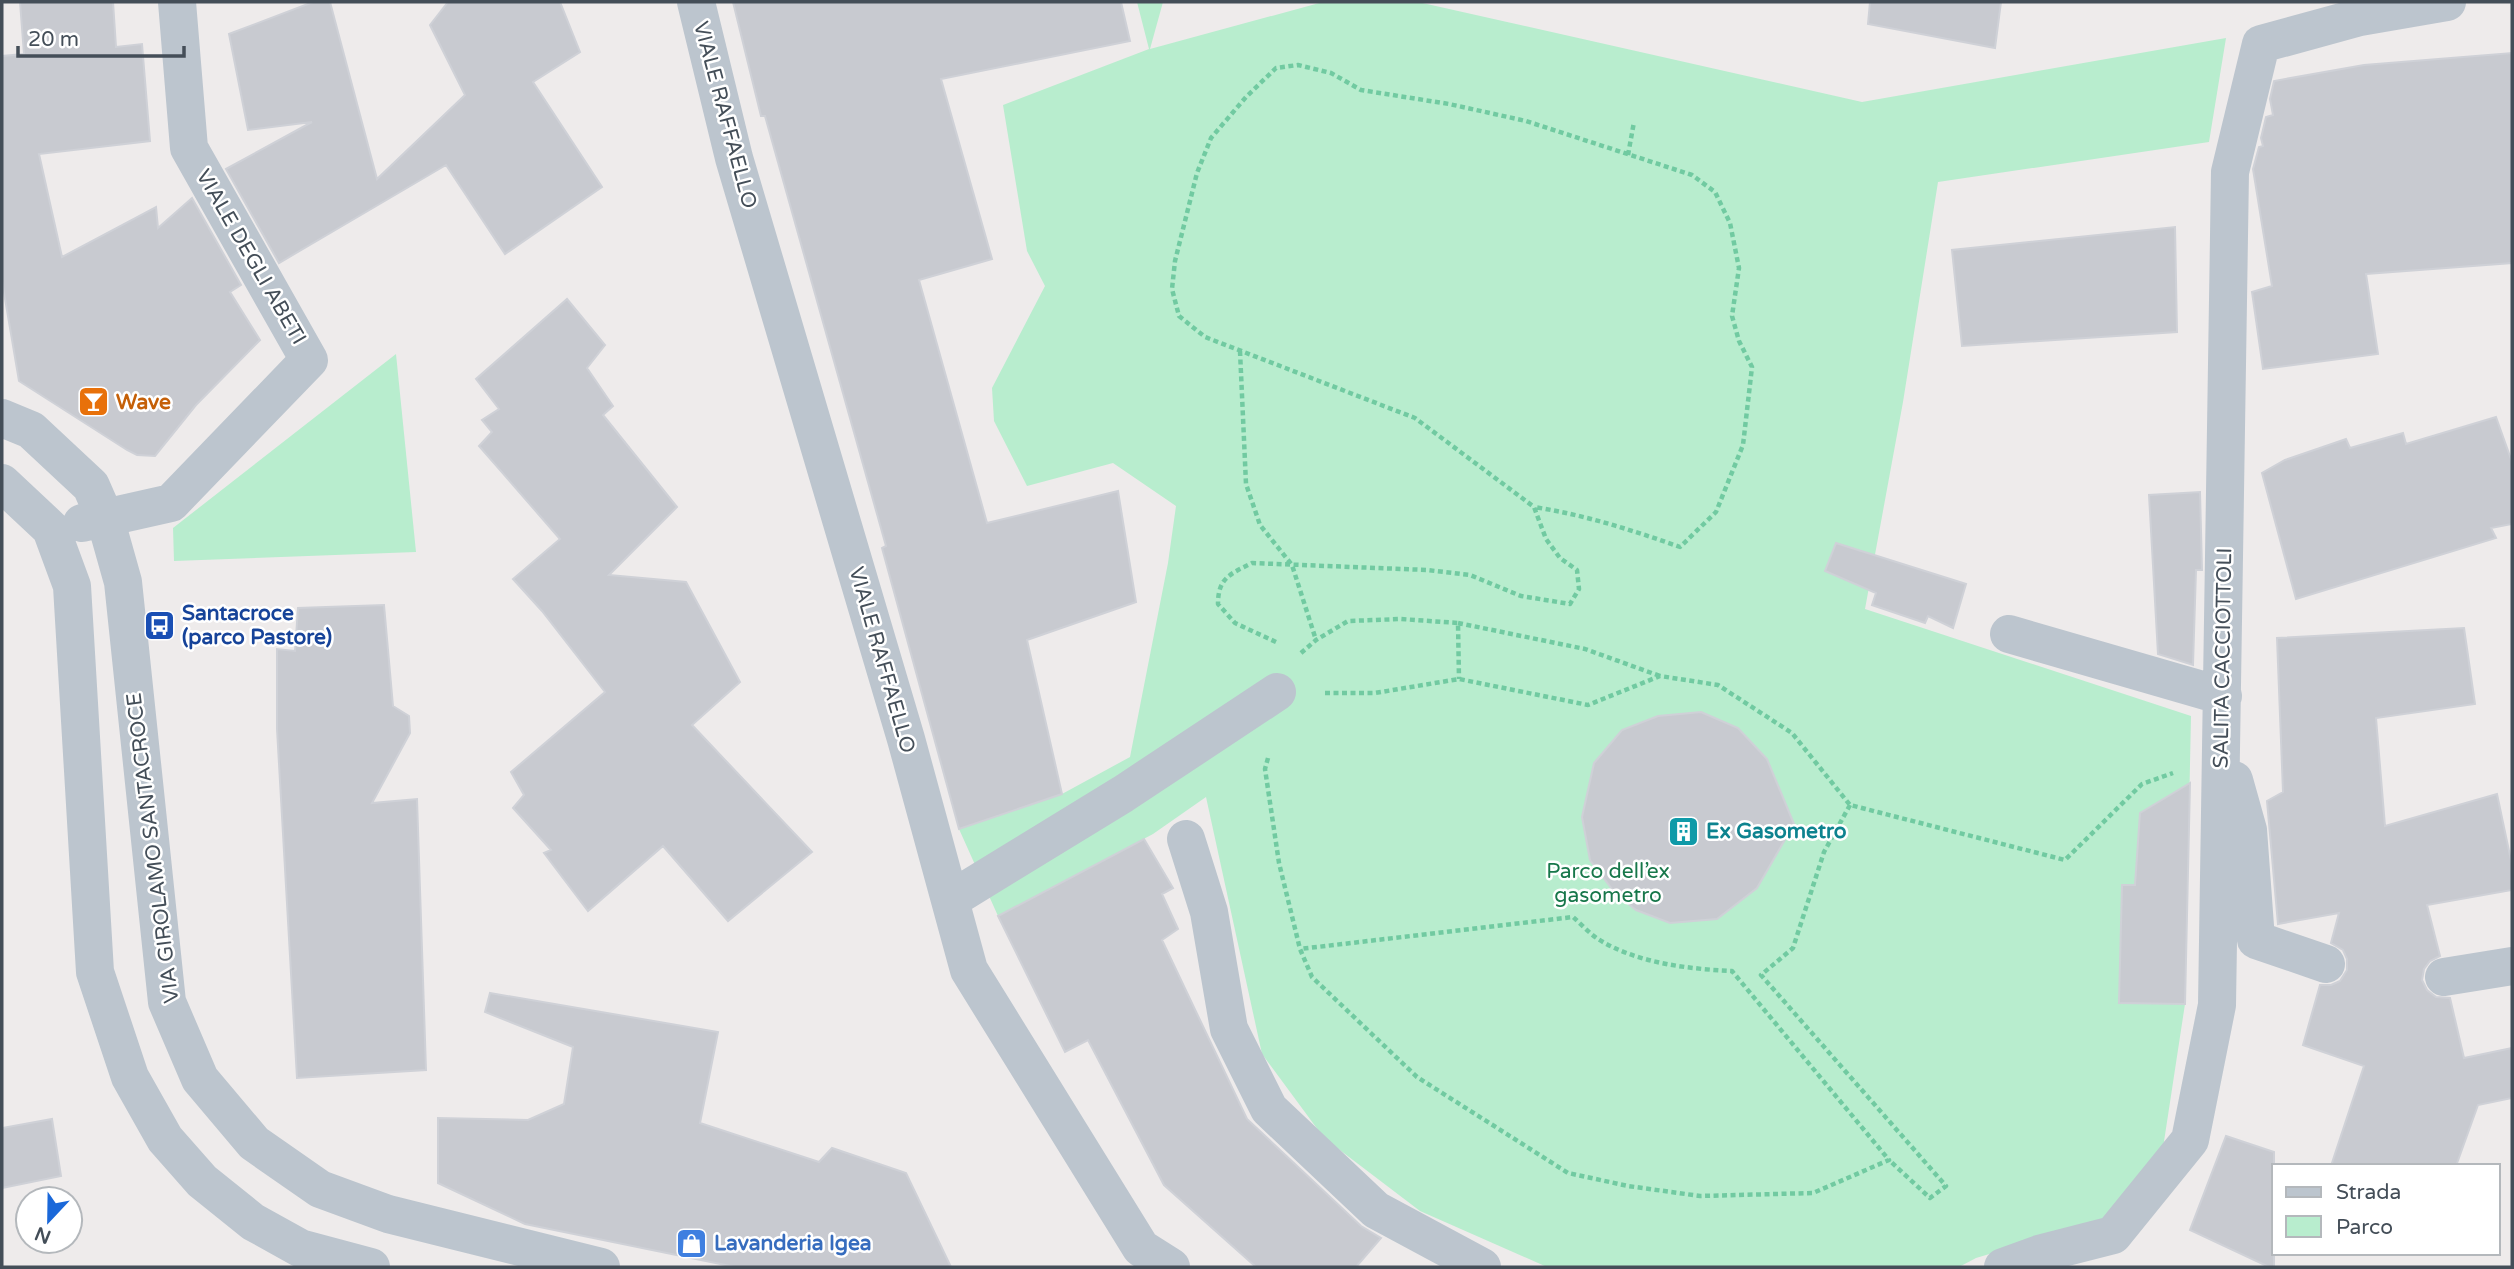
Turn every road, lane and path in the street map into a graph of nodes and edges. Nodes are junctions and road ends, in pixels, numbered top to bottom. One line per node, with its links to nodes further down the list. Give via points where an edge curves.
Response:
1 (177, 2): 10 (street, VIALE DEGLI ABETI, via 189,148 309,360 171,503)
2 (696, 2): 27 (street, VIALE RAFFAELLO, via 734,158)
3 (2447, 2): 23 (street, SALITA CACCIOTTOLI, via 2360,17 2261,44 2230,172)
4 (1634, 122): 5 (path)
5 (1628, 155): 6 (path, via 1526,121 1361,90 1331,73 1298,65 1276,68 1211,138 1197,173 1175,261 1172,289 1179,316 1205,337); 9 (path, via 1692,175 1714,192 1730,223 1739,268 1732,316 1752,366 1743,445 1716,512 1680,547 1616,525)
6 (1240, 351): 9 (path, via 1415,418); 12 (path, via 1247,484 1260,524)
7 (2, 418): 10 (street, VIA GIROLAMO SANTACROCE, via 31,430 91,486)
8 (2, 483): 11 (street)
9 (1534, 507): 12 (path, via 1546,539 1560,558 1577,570 1579,589 1570,604 1521,596 1470,575)
10 (105, 518): 11 (street, VIALE DEGLI ABETI); 34 (street, VIA GIROLAMO SANTACROCE, via 123,582 167,1002 200,1079 254,1143 320,1189 388,1214)
11 (51, 529): 33 (street, via 72,586 95,972 130,1077 165,1139 202,1181 253,1222 300,1248)
12 (1292, 565): 15 (path); 16 (path, via 1252,563 1227,575 1218,591 1218,604 1235,623)
13 (1458, 623): 15 (path, via 1348,621); 19 (path, via 1585,649); 20 (path)
14 (2009, 634): 23 (street)
15 (1315, 640): 18 (path)
16 (1284, 644)
17 (1296, 646): 18 (path)
18 (1307, 648): 21 (path)
19 (1660, 676): 20 (path, via 1588,705); 25 (path, via 1718,685 1792,733)
20 (1458, 679): 22 (path)
21 (1277, 692): 27 (street); 28 (path, via 1278,727 1265,769 1279,863)
22 (1375, 693)
23 (2223, 696): 24 (street, SALITA CACCIOTTOLI)
24 (2222, 753): 25 (path, via 2141,784 2065,860); 29 (street, via 2248,830 2256,940); 37 (street, SALITA CACCIOTTOLI, via 2217,1005 2190,1140 2113,1235)
25 (1850, 805): 32 (path, via 1824,852 1793,948 1762,975 1946,1185 1930,1198)
26 (1186, 839): 36 (street, via 1209,912 1229,1029 1269,1109 1376,1210)
27 (950, 900): 35 (street, VIALE RAFFAELLO, via 969,970 1141,1248)
28 (1300, 950): 32 (path, via 1312,977 1417,1077 1568,1173 1700,1196 1813,1193); 32 (path, via 1573,917 1597,939 1639,958 1732,971)
29 (2326, 964)
30 (2512, 966): 31 (street)
31 (2444, 977)
32 (1889, 1160)
33 (372, 1267)
34 (601, 1267)
35 (1171, 1267)
36 (1482, 1267)
37 (2003, 1267)

